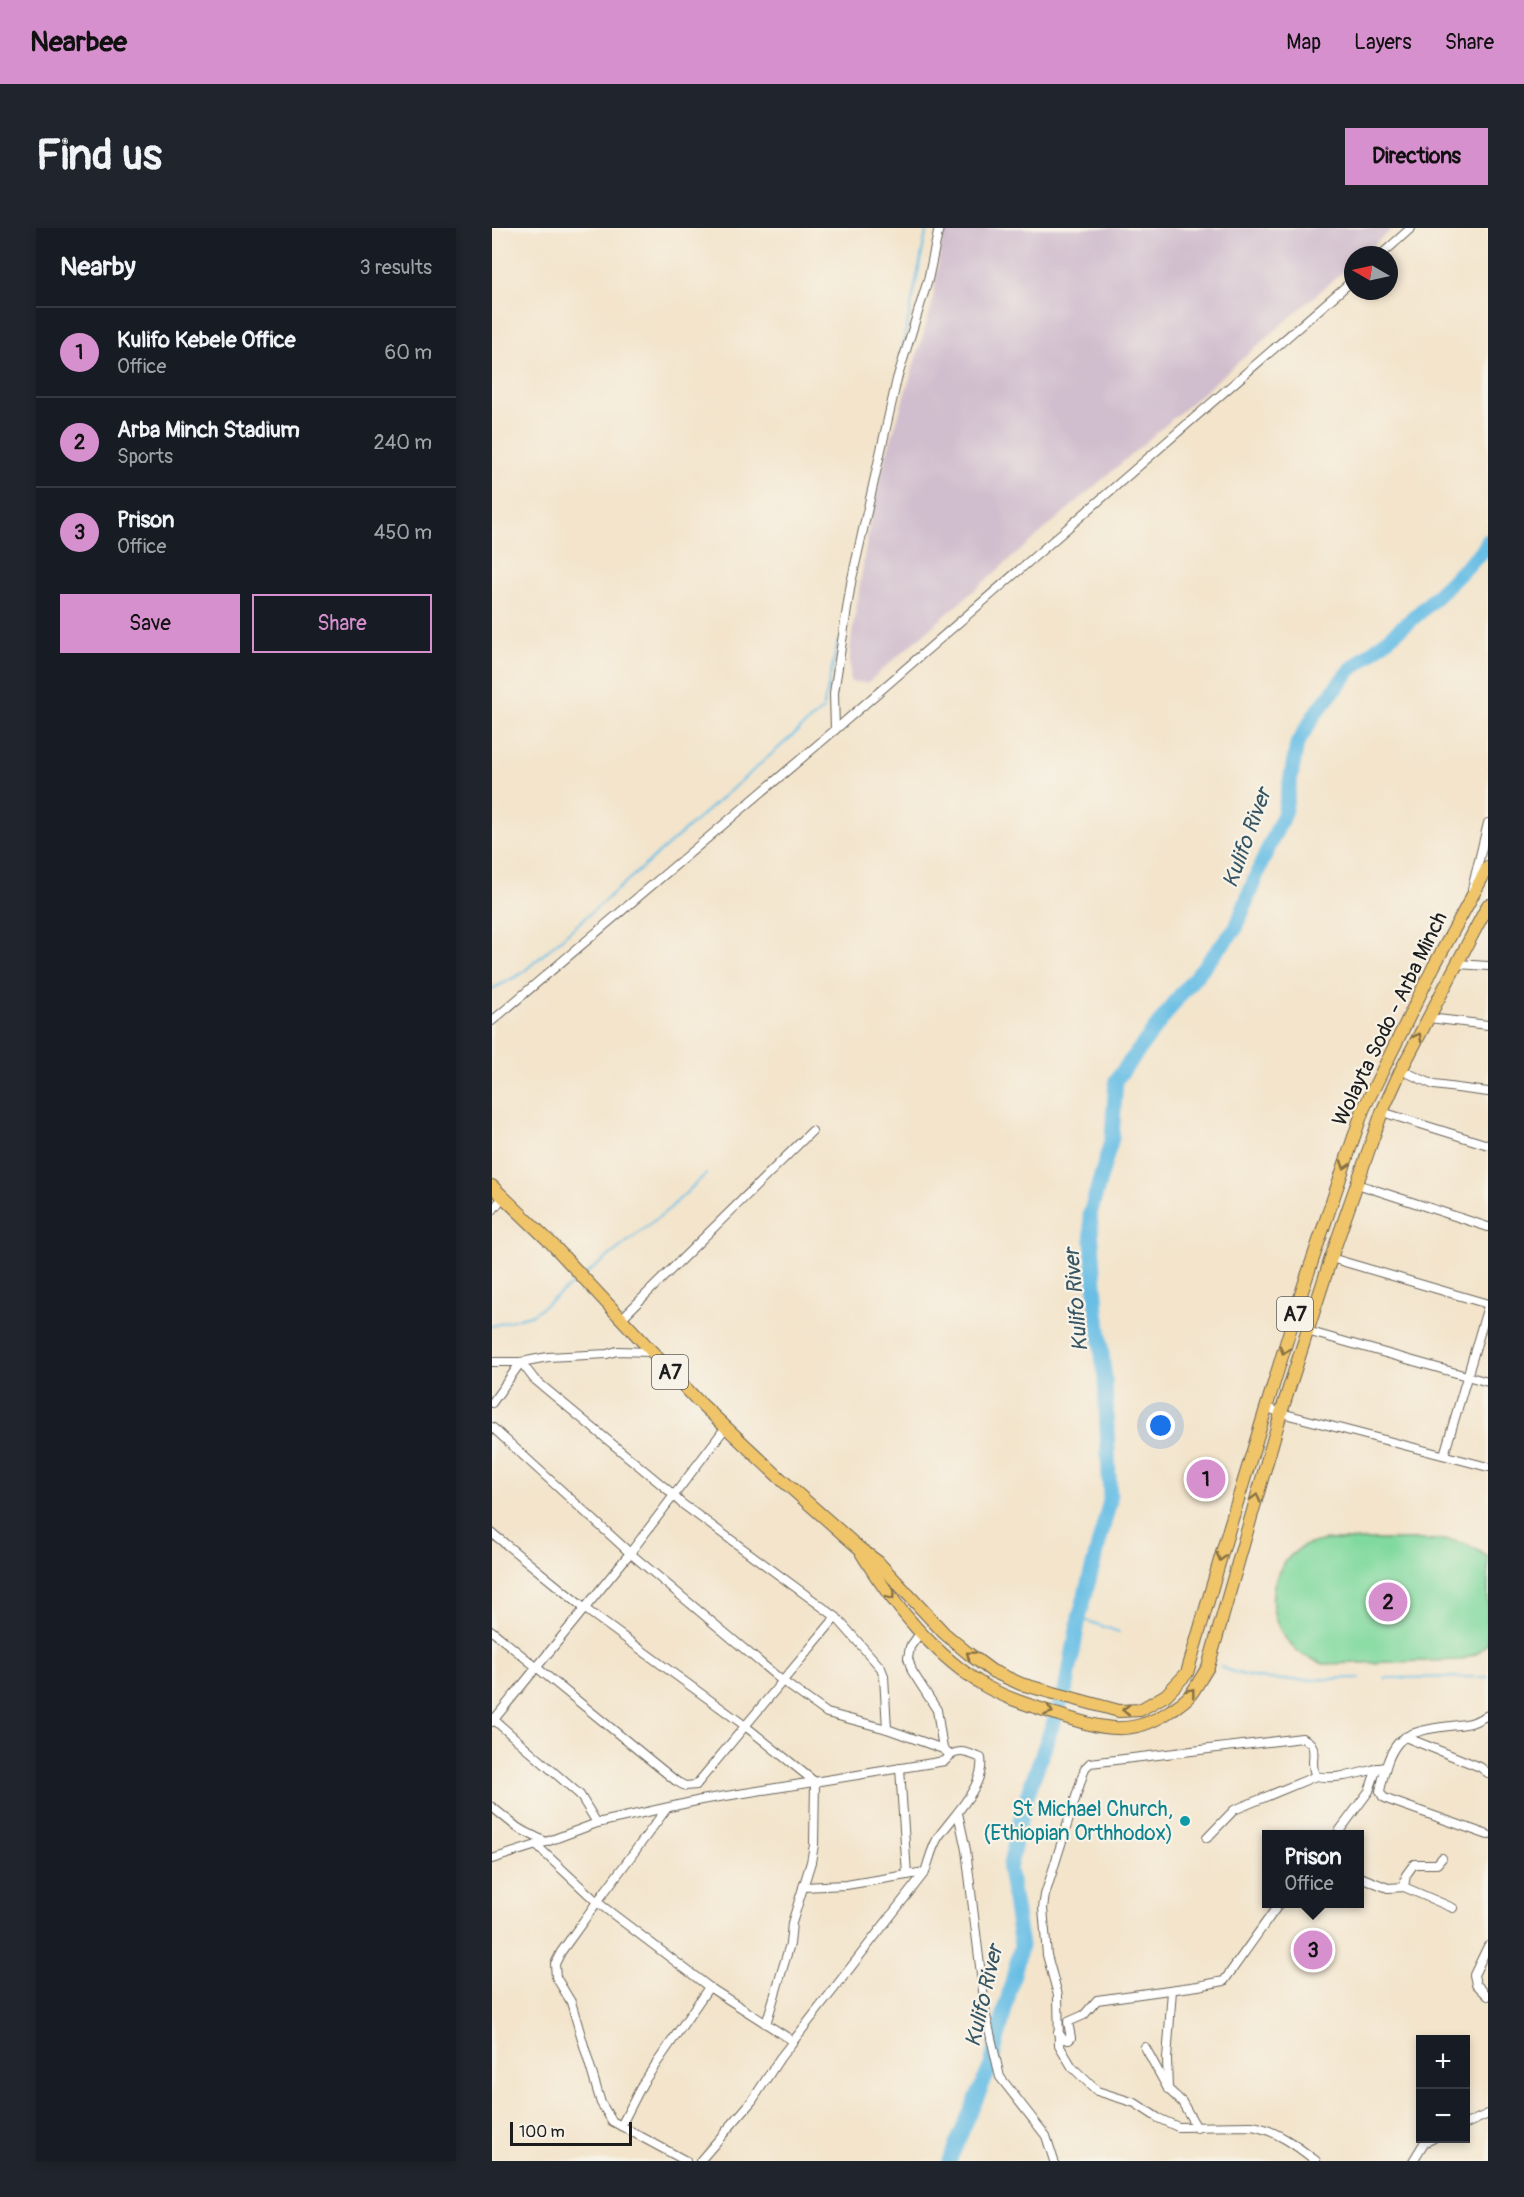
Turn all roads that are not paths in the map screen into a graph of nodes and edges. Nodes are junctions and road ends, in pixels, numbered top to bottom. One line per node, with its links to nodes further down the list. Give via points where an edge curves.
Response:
1 (939, 228): 5 (street, via 928,280 897,379 851,583 834,693)
2 (1412, 228): 3 (street)
3 (1391, 246)
4 (1344, 288): 5 (street)
5 (835, 730): 13 (street)
6 (1488, 823): 8 (street)
7 (1488, 867): 8 (highway, Wolayta Sodo - Arba Minch / A7)
8 (1470, 899): 15 (highway, Wolayta Sodo - Arba Minch / A7)
9 (1488, 905): 10 (highway, A7)
10 (1457, 964): 11 (street); 12 (highway, A7)
11 (1488, 966)
12 (1429, 1018): 14 (street); 16 (highway, A7, one-way to 12)
13 (492, 1021)
14 (1488, 1026)
15 (1391, 1052): 16 (highway); 36 (highway, Wolayta Sodo - Arba Minch / A7, one-way to 36, via 1363,1110)
16 (1403, 1066): 17 (street, via 1434,1085); 18 (highway, A7)
17 (1488, 1092)
18 (1382, 1112): 20 (street); 21 (highway, A7)
19 (812, 1131): 28 (street)
20 (1488, 1145)
21 (1357, 1184): 25 (street); 26 (highway, A7)
22 (492, 1186): 23 (highway, Wolayta Sodo - Arba Minch / A7)
23 (503, 1197): 24 (street); 28 (highway, Wolayta Sodo - Arba Minch / A7)
24 (492, 1211)
25 (1488, 1227)
26 (1331, 1258): 27 (street); 29 (highway, A7)
27 (1488, 1305): 33 (street)
28 (621, 1319): 30 (highway, Wolayta Sodo - Arba Minch / A7)
29 (1307, 1331): 33 (street); 37 (highway, A7)
30 (651, 1352): 32 (street, via 617,1351); 39 (highway, Wolayta Sodo - Arba Minch / A7)
31 (492, 1362): 32 (street)
32 (521, 1362): 35 (street); 42 (street, via 534,1379)
33 (1469, 1377): 34 (street); 40 (street)
34 (1488, 1382)
35 (492, 1403)
36 (1266, 1407): 37 (street); 43 (highway, Wolayta Sodo - Arba Minch / A7)
37 (1281, 1413): 40 (street); 45 (highway, A7, one-way to 37)
38 (492, 1427): 47 (street)
39 (726, 1427): 42 (street); 46 (highway, Wolayta Sodo - Arba Minch / A7)
40 (1444, 1455): 41 (street)
41 (1488, 1467)
42 (673, 1496): 47 (street); 49 (street)
43 (1229, 1529): 45 (highway); 46 (highway, Wolayta Sodo - Arba Minch / A7, one-way to 46, via 1187,1673 1166,1695 1140,1710 1119,1711 1087,1703 1021,1684 992,1671 944,1633 878,1562)
44 (492, 1533): 48 (street)
45 (1245, 1534): 51 (highway, Wolayta Sodo - Arba Minch / A7, one-way to 45, via 964,1671 1016,1701 1082,1722 1138,1727 1156,1720 1190,1696 1208,1667)
46 (859, 1548): 51 (highway, Wolayta Sodo - Arba Minch / A7, one-way to 51, via 884,1587)
47 (630, 1553): 48 (street); 53 (street)
48 (584, 1608): 52 (street); 56 (street)
49 (836, 1617): 53 (street); 57 (street, via 881,1668)
50 (492, 1631): 52 (street)
51 (921, 1632): 59 (street, via 910,1647 909,1658 912,1671 937,1710)
52 (536, 1666): 55 (street); 65 (street, via 676,1781 685,1786)
53 (781, 1680): 56 (street); 57 (street, via 827,1713)
54 (1487, 1716): 58 (street)
55 (493, 1720): 70 (street, via 580,1795)
56 (744, 1725): 64 (street); 65 (street)
57 (887, 1730): 59 (street)
58 (1405, 1737): 60 (street); 62 (street)
59 (947, 1752): 61 (street, via 945,1761); 69 (street, via 960,1751 981,1758 983,1770)
60 (1381, 1767): 63 (street); 71 (street, via 1369,1791); 72 (street, via 1383,1797)
61 (900, 1768): 64 (street); 79 (street)
62 (1488, 1773)
63 (1316, 1776): 73 (street, via 1234,1810); 91 (street, via 1312,1770 1314,1747 1302,1738 1087,1765 1043,1908 1047,1955 1058,1995)
64 (815, 1782): 66 (street); 81 (street, via 814,1845)
65 (696, 1785): 66 (street)
66 (701, 1800): 68 (street)
67 (492, 1807): 74 (street, via 518,1828)
68 (667, 1808): 70 (street); 83 (street)
69 (958, 1813): 78 (street, via 937,1838); 104 (street, via 986,2016 1000,2077 1046,2136)
70 (597, 1823): 74 (street)
71 (1340, 1830)
72 (1488, 1835)
73 (1206, 1838)
74 (546, 1842): 75 (street)
75 (536, 1845): 77 (street); 83 (street)
76 (1442, 1858): 82 (street, via 1437,1864 1414,1864)
77 (492, 1859)
78 (925, 1872): 79 (street); 92 (street)
79 (907, 1875): 81 (street)
80 (1364, 1879): 82 (street, via 1388,1888)
81 (803, 1887): 90 (street)
82 (1404, 1887): 85 (street)
83 (597, 1902): 87 (street); 99 (street, via 561,1952 555,1964 556,1977 571,2002 601,2103 612,2121)
84 (1276, 1908): 88 (street, via 1224,1981)
85 (1453, 1908)
86 (1488, 1946): 89 (street, via 1474,1975 1476,1984)
87 (709, 1987): 90 (street); 99 (street, via 643,2083)
88 (1172, 1990): 91 (street, via 1097,2000 1084,2015 1068,2022 1070,2040); 94 (street)
89 (1488, 1996)
90 (766, 2024): 92 (street)
91 (1058, 2033): 100 (street, via 1059,2044 1072,2067 1097,2091 1135,2103 1169,2124)
92 (793, 2041): 103 (street, via 752,2101)
93 (1144, 2047): 94 (street)
94 (1168, 2089): 100 (street, via 1182,2102)
95 (1488, 2114): 96 (street)
96 (1480, 2118): 97 (street); 98 (street)
97 (1470, 2122)
98 (1488, 2123)
99 (621, 2127): 102 (street)
100 (1197, 2128): 105 (street, via 1263,2128)
101 (1424, 2143): 106 (street)
102 (686, 2161)
103 (700, 2161)
104 (1054, 2161)
105 (1316, 2161)
106 (1413, 2161)

